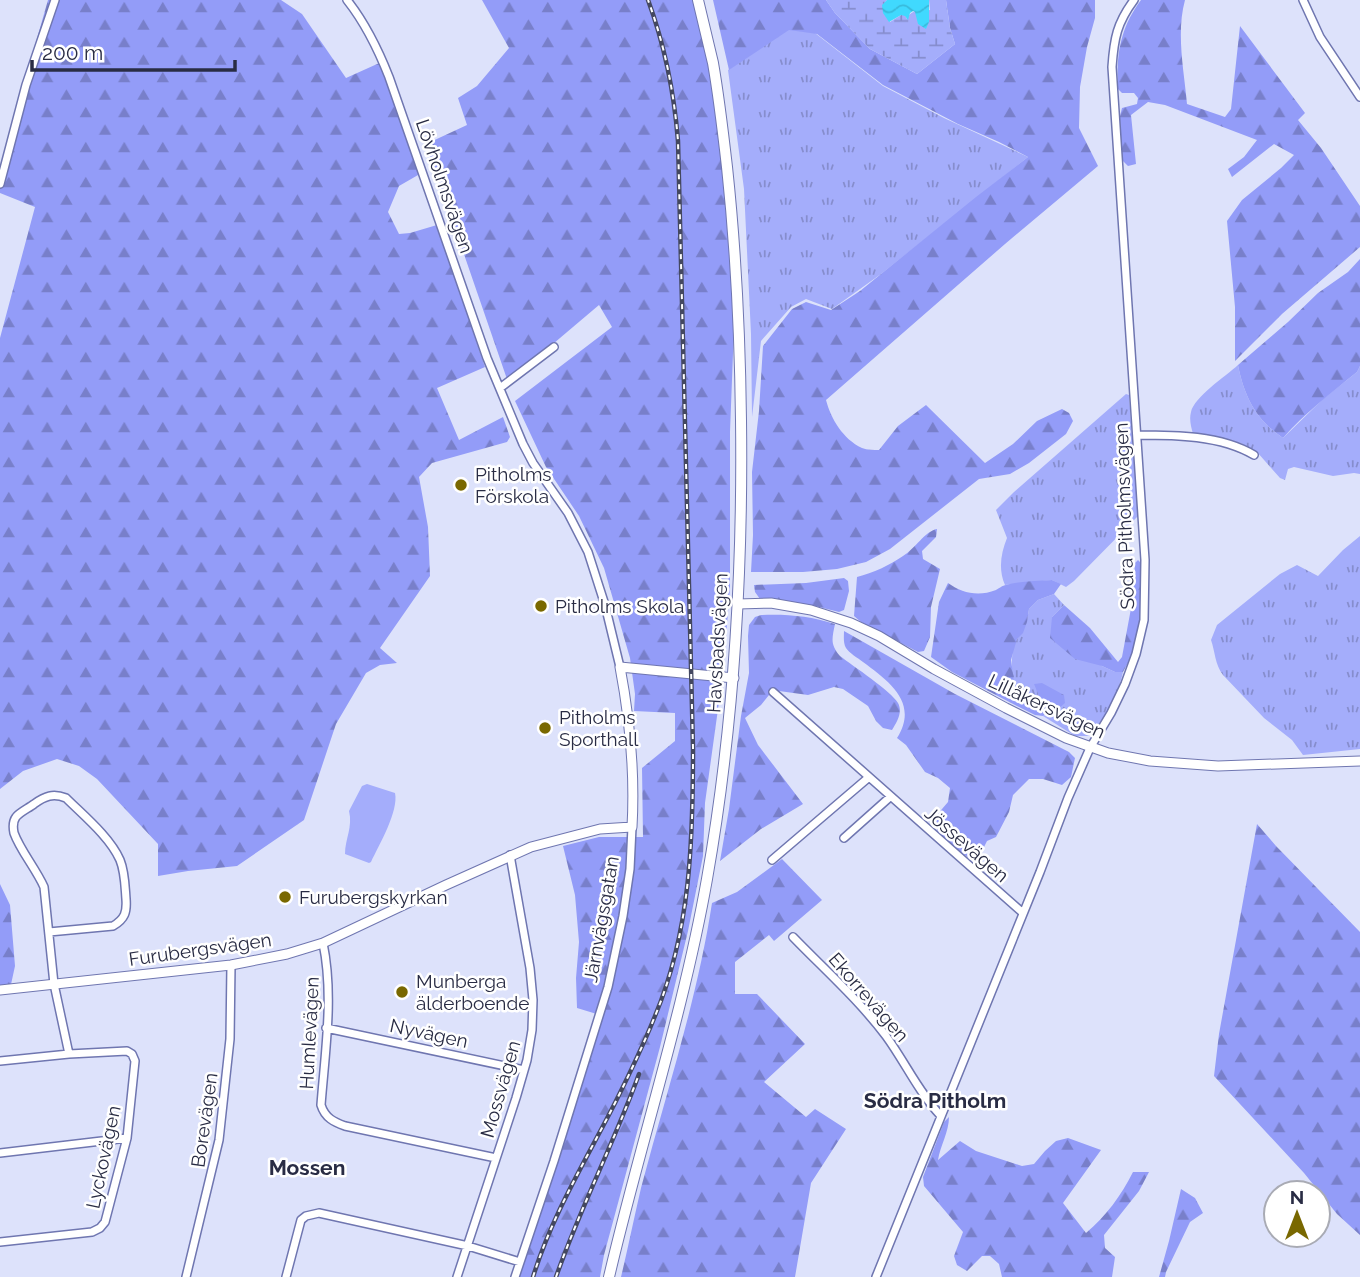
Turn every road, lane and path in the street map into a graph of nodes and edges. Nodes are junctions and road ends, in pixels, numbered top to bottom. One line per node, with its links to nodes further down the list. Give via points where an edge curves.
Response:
1 (55, 0): 7 (street)
2 (347, 0): 9 (street, Lövholmsvägen, via 376,45 389,77)
3 (698, 0): 12 (main road, Havsbadsvägen, via 722,123 734,240 741,452)
4 (1134, 0): 10 (street, Södra Pitholmsvägen, via 1117,28 1112,67)
5 (1303, 0): 6 (street, via 1320,37)
6 (1360, 97)
7 (0, 184)
8 (554, 347): 9 (street)
9 (500, 388): 13 (street, Lövholmsvägen, via 527,453 582,538)
10 (1137, 435): 11 (street, via 1208,439); 16 (street, Södra Pitholmsvägen, via 1144,620 1125,684)
11 (1254, 455)
12 (738, 604): 14 (main road, Havsbadsvägen); 16 (street, Lillåkersvägen, via 771,603 851,622 1006,708)
13 (621, 667): 14 (street); 20 (street, Järnvägsgatan, via 631,753)
14 (734, 678): 46 (main road, Havsbadsvägen, via 721,794 692,953)
15 (773, 692): 18 (street, Jössevägen)
16 (1090, 747): 17 (street, Lillåkersvägen, via 1150,761 1204,765); 24 (street, Södra Pitholmsvägen)
17 (1360, 761)
18 (869, 778): 19 (street, Jössevägen); 23 (street)
19 (890, 797): 21 (street); 24 (street, Jössevägen)
20 (632, 827): 22 (street, Furubergsvägen, via 600,829); 41 (street, Järnvägsgatan, via 624,916 608,987)
21 (844, 838)
22 (510, 855): 27 (street, Furubergsvägen); 34 (street, Mossvägen, via 533,1000)
23 (772, 860)
24 (1023, 913): 35 (street, Södra Pitholmsvägen)
25 (49, 932): 25 (street, via 44,887 13,825 16,817 40,800 58,795 111,845 120,861 127,909 113,926); 29 (street)
26 (793, 937): 35 (street, Ekorrevägen, via 885,1035)
27 (323, 943): 28 (street, Furubergsvägen); 31 (street, Humlevägen, via 328,969)
28 (231, 965): 29 (street, Furubergsvägen); 42 (street, Borevägen, via 226,1093)
29 (54, 984): 30 (street, Furubergsvägen); 32 (street)
30 (0, 990)
31 (326, 1028): 34 (street, Nyvägen); 38 (street, Humlevägen, via 321,1105 329,1118 345,1126)
32 (69, 1054): 33 (street, Lyckovägen); 36 (street, Lyckovägen, via 132,1054)
33 (0, 1062)
34 (524, 1070): 38 (street, Mossvägen)
35 (942, 1116): 47 (street, Södra Pitholmsvägen)
36 (127, 1138): 37 (street); 39 (street, Lyckovägen, via 100,1228)
37 (0, 1153)
38 (496, 1158): 40 (street, Mossvägen)
39 (0, 1242)
40 (468, 1246): 41 (street); 43 (street, via 312,1213 297,1228); 44 (street, Mossvägen)
41 (520, 1262): 45 (street, Järnvägsgatan)
42 (186, 1277)
43 (286, 1277)
44 (457, 1277)
45 (515, 1277)
46 (609, 1277)
47 (876, 1277)

